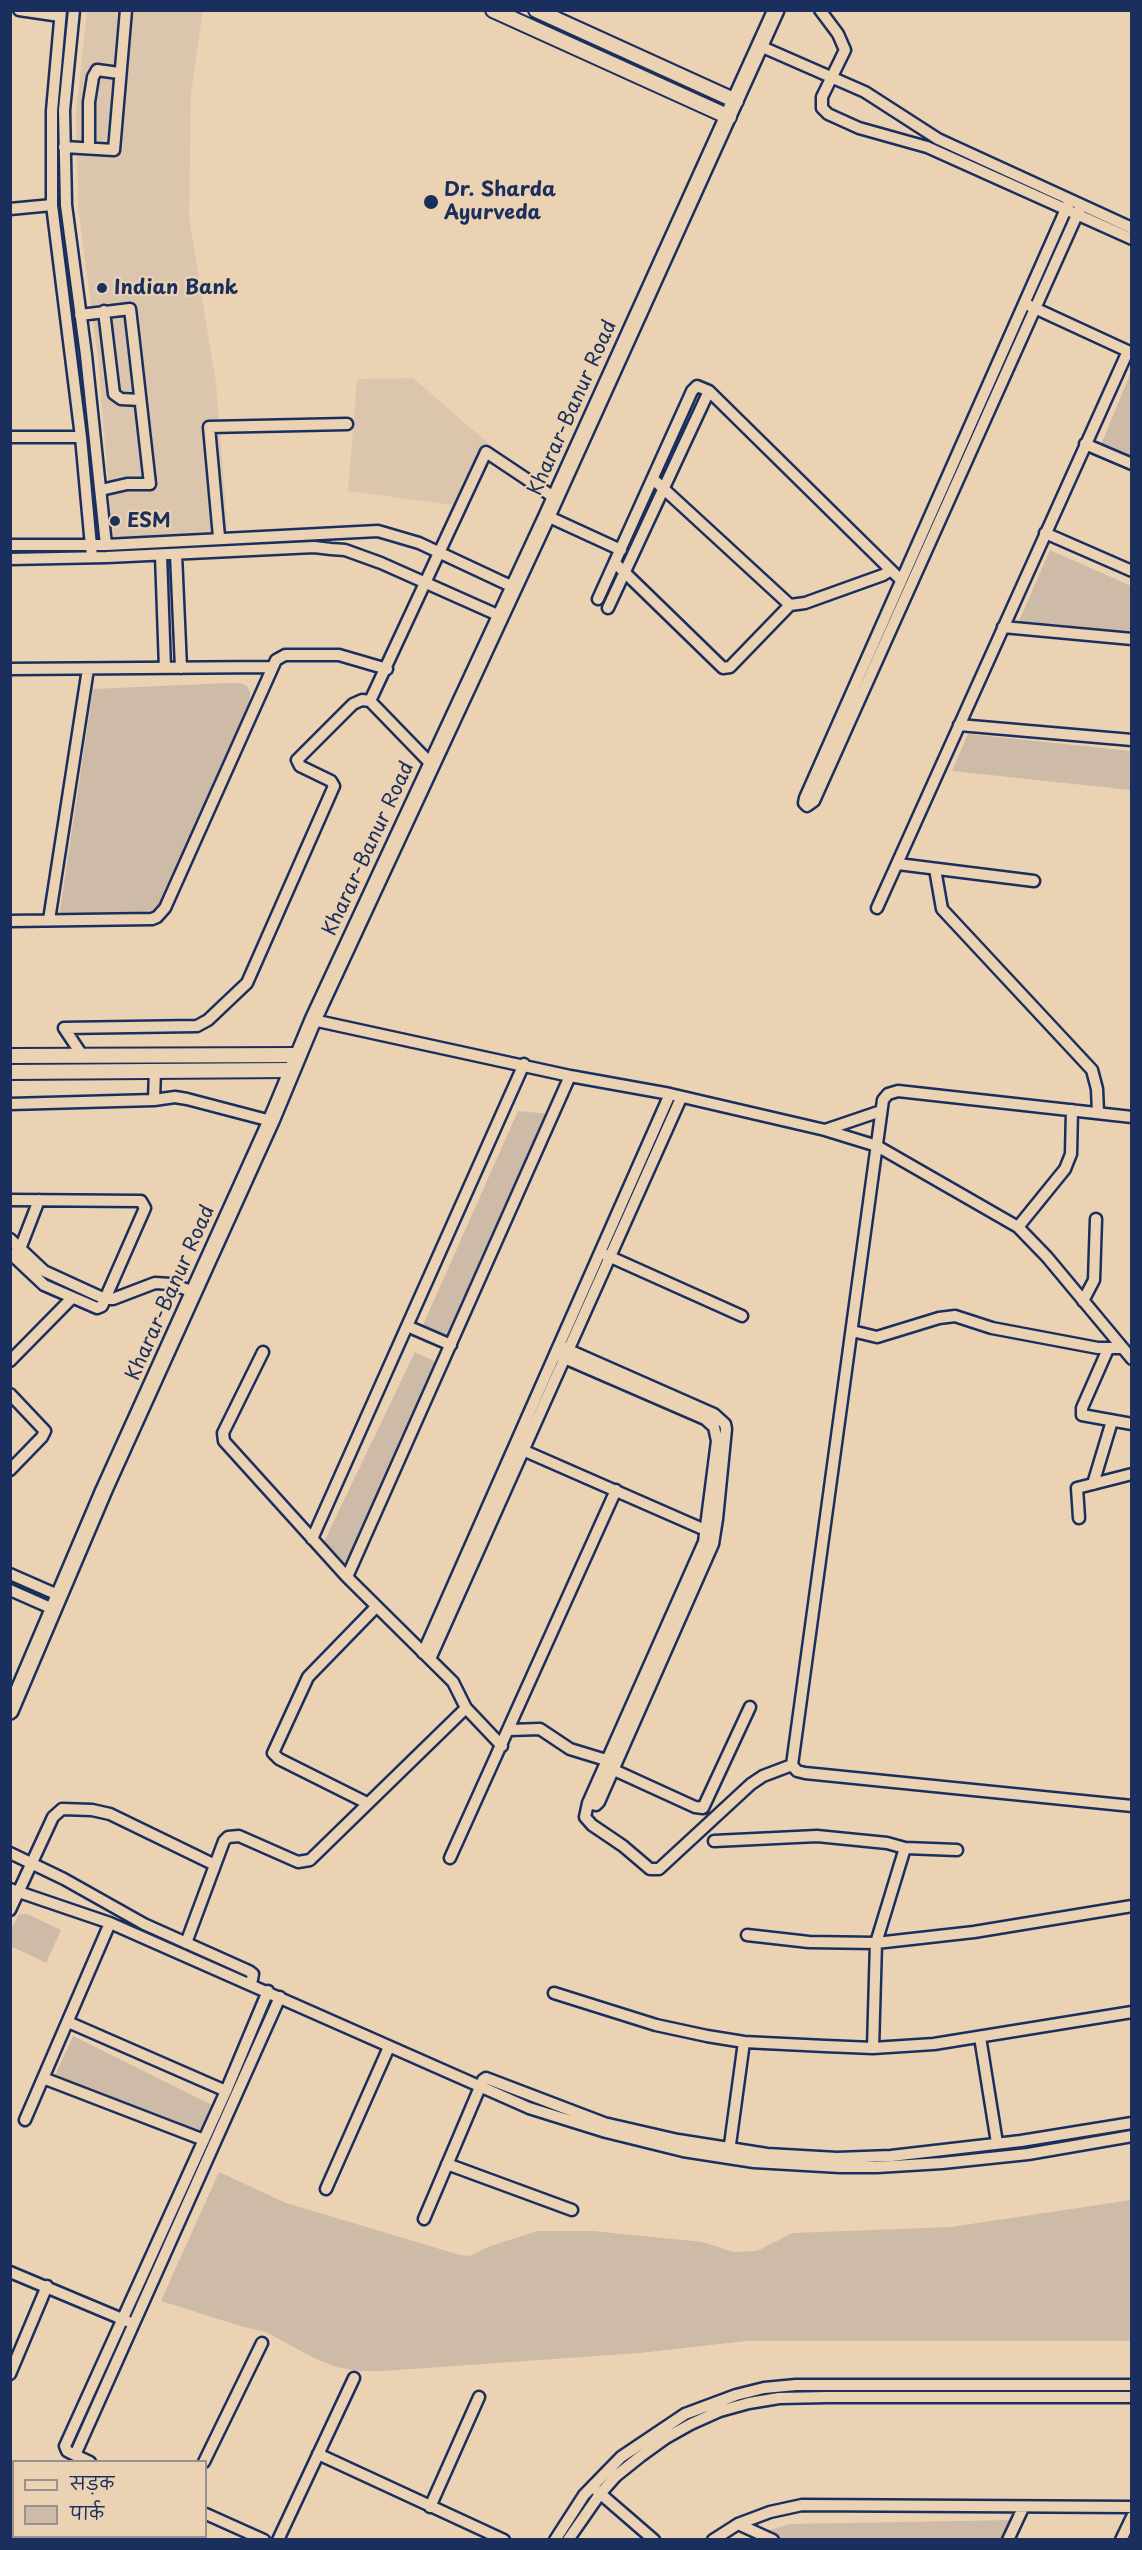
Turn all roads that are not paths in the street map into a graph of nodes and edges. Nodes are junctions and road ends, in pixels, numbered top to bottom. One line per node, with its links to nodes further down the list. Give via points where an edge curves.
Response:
1 (19, 10): 8 (street)
2 (74, 10): 14 (street)
3 (126, 10): 10 (street)
4 (492, 10): 13 (main road)
5 (536, 10): 12 (main road)
6 (776, 10): 9 (highway, Kharar-Banur Road)
7 (820, 10): 11 (street, via 845,50)
8 (60, 13): 16 (street, via 52,111)
9 (760, 46): 11 (street); 12 (highway, Kharar-Banur Road)
10 (119, 73): 15 (street, via 97,70 93,77); 15 (street, via 114,150)
11 (832, 78): 17 (street, via 865,92 938,139); 17 (street, via 822,108 836,119 927,147)
12 (735, 101): 13 (highway, Kharar-Banur Road)
13 (729, 117): 35 (highway, Kharar-Banur Road)
14 (64, 147): 15 (street); 23 (street)
15 (89, 148)
16 (52, 205): 18 (street); 28 (street)
17 (1073, 208): 19 (street); 20 (street); 21 (street)
18 (10, 209)
19 (1131, 228)
20 (1131, 239)
21 (1029, 306): 24 (street); 52 (street); 67 (street)
22 (104, 311): 23 (street); 26 (street, via 114,394 121,399); 26 (street, via 130,309)
23 (80, 315): 34 (street)
24 (1130, 352): 30 (street)
25 (709, 391): 32 (street, via 700,386 694,388); 33 (street); 49 (street)
26 (140, 400): 34 (street, via 150,484)
27 (347, 424): 38 (street, via 209,427)
28 (81, 436): 29 (street); 40 (street)
29 (10, 437)
30 (1085, 444): 31 (street); 37 (street)
31 (1131, 464)
32 (653, 479): 33 (street); 42 (street)
33 (663, 487): 51 (street); 56 (street)
34 (101, 490): 41 (street)
35 (555, 498): 36 (highway, Kharar-Banur Road); 43 (street, via 486,452)
36 (547, 516): 42 (street); 54 (highway, Kharar-Banur Road)
37 (1045, 533): 50 (street); 59 (street)
38 (219, 537): 41 (street); 43 (street, via 378,531)
39 (10, 545): 40 (street)
40 (91, 545): 41 (street); 46 (street)
41 (106, 545)
42 (621, 550): 48 (street)
43 (439, 552): 53 (street); 54 (street)
44 (176, 554): 45 (street); 53 (street, via 314,547 358,555); 63 (street)
45 (161, 555): 46 (street); 62 (street)
46 (92, 557): 47 (street)
47 (10, 559)
48 (615, 563): 51 (street); 55 (street)
49 (891, 570): 52 (street); 56 (street, via 805,603)
50 (1131, 571)
51 (626, 572): 56 (street, via 723,668 730,667); 57 (street)
52 (901, 580): 67 (street)
53 (426, 581): 58 (street); 66 (street)
54 (513, 587): 58 (highway, Kharar-Banur Road)
55 (598, 599)
56 (790, 605)
57 (608, 608)
58 (500, 616): 71 (highway, Kharar-Banur Road)
59 (1003, 627): 60 (street); 69 (street)
60 (1131, 639)
61 (271, 667): 63 (street); 66 (street, via 285,655 328,655); 76 (street, via 161,913 152,919)
62 (165, 668): 63 (street); 65 (street)
63 (181, 668)
64 (10, 669): 65 (street)
65 (88, 669): 76 (street)
66 (387, 669): 68 (street)
67 (864, 675): 67 (street, via 814,801 807,806 805,798)
68 (370, 701): 71 (street); 79 (street, via 353,704 297,760 300,766 334,786 253,971 241,990 197,1026 64,1028)
69 (959, 725): 70 (street); 72 (street)
70 (1131, 740)
71 (432, 765): 78 (highway, Kharar-Banur Road)
72 (898, 864): 73 (street); 75 (street)
73 (935, 869): 74 (street); 92 (street, via 939,902 948,917 1092,1070)
74 (1034, 881)
75 (877, 908)
76 (49, 920): 77 (street)
77 (10, 921)
78 (313, 1020): 80 (highway, Kharar-Banur Road); 82 (street)
79 (82, 1055): 80 (main road); 81 (main road)
80 (298, 1055): 84 (highway, Kharar-Banur Road)
81 (10, 1056)
82 (524, 1064): 86 (street); 109 (street)
83 (155, 1070): 84 (main road); 85 (main road); 88 (street)
84 (292, 1070): 94 (highway, Kharar-Banur Road)
85 (10, 1072)
86 (570, 1076): 87 (street); 111 (street)
87 (676, 1096): 95 (street); 103 (street)
88 (154, 1100): 89 (street); 94 (street, via 187,1099)
89 (10, 1104)
90 (1072, 1110): 91 (street, via 893,1091); 92 (street); 100 (street, via 1071,1154 1065,1169)
91 (881, 1111): 95 (street); 96 (street)
92 (1098, 1113): 93 (street)
93 (1131, 1117)
94 (271, 1121): 104 (highway, Kharar-Banur Road)
95 (825, 1130): 96 (street)
96 (877, 1146): 100 (street); 110 (street)
97 (10, 1200): 98 (street)
98 (39, 1200): 102 (street); 106 (street, via 136,1200 144,1204 144,1212)
99 (1096, 1219): 107 (street, via 1094,1280)
100 (1018, 1227): 107 (street)
101 (10, 1239): 102 (street)
102 (15, 1251): 105 (street, via 37,1280); 106 (street, via 44,1271)
103 (605, 1255): 108 (street); 115 (street)
104 (194, 1292): 106 (street, via 155,1283); 132 (highway, Kharar-Banur Road)
105 (72, 1298): 106 (street, via 99,1308); 117 (street)
106 (105, 1299)
107 (1083, 1300): 112 (street)
108 (742, 1316)
109 (407, 1326): 111 (street); 128 (street)
110 (852, 1331): 113 (street, via 877,1337 955,1316 992,1328); 141 (street)
111 (451, 1345): 130 (street)
112 (1123, 1348): 113 (street); 116 (street)
113 (1108, 1349): 119 (street, via 1081,1412 1086,1417)
114 (263, 1352): 128 (street, via 223,1437)
115 (562, 1352): 121 (street); 127 (street, via 714,1414 725,1424)
116 (1131, 1359)
117 (10, 1361)
118 (10, 1394): 122 (street, via 45,1431)
119 (1112, 1421): 120 (street); 124 (street)
120 (1131, 1424)
121 (519, 1448): 125 (street); 134 (street)
122 (10, 1470)
123 (1131, 1474): 124 (street)
124 (1093, 1484): 126 (street, via 1075,1491)
125 (616, 1491): 127 (street); 138 (street)
126 (1079, 1518)
127 (711, 1533): 140 (street); 142 (street, via 708,1556)
128 (312, 1539): 130 (street)
129 (10, 1574): 132 (street)
130 (347, 1577): 133 (street)
131 (10, 1590): 132 (street)
132 (56, 1602): 137 (highway, Kharar-Banur Road)
133 (376, 1607): 134 (street); 143 (street, via 303,1685 273,1753)
134 (426, 1656): 135 (street, via 457,1688)
135 (466, 1707): 139 (street); 143 (street)
136 (750, 1707): 142 (street, via 703,1808)
137 (10, 1711)
138 (509, 1730): 139 (street); 140 (street, via 540,1729 570,1749)
139 (502, 1746): 150 (street)
140 (606, 1760): 144 (street)
141 (792, 1765): 144 (street, via 752,1784 659,1869 650,1869 592,1825 585,1817); 145 (street, via 805,1773)
142 (614, 1770): 144 (street, via 598,1804)
143 (368, 1803): 152 (street, via 310,1860 298,1862 233,1836 224,1841)
144 (588, 1803)
145 (1131, 1806)
146 (714, 1841): 147 (street, via 817,1836)
147 (905, 1848): 148 (street); 159 (street)
148 (957, 1850)
149 (10, 1853): 151 (street)
150 (450, 1858)
151 (31, 1862): 152 (street, via 53,1817 70,1808 110,1814); 153 (street); 158 (street)
152 (215, 1865): 158 (street)
153 (15, 1890): 155 (street); 156 (street)
154 (1131, 1906): 159 (street, via 974,1932)
155 (10, 1910)
156 (110, 1923): 160 (street); 165 (street)
157 (747, 1935): 159 (street, via 809,1942)
158 (186, 1943): 160 (street, via 249,1971 253,1974)
159 (876, 1943): 169 (street)
160 (251, 1984): 161 (street)
161 (268, 1991): 163 (street); 172 (street)
162 (554, 1994): 167 (street, via 656,2025)
163 (280, 1997): 168 (street); 185 (street)
164 (1131, 2012): 166 (street)
165 (68, 2022): 170 (street); 172 (street)
166 (980, 2037): 169 (street); 177 (street)
167 (744, 2042): 169 (street); 178 (street)
168 (389, 2047): 171 (street); 180 (street)
169 (873, 2048)
170 (43, 2078): 173 (street); 176 (street)
171 (480, 2088): 178 (street, via 484,2078 489,2079 604,2123); 179 (street)
172 (226, 2091): 176 (street)
173 (25, 2120)
174 (1131, 2123): 177 (street)
175 (1131, 2136): 178 (street, via 1028,2154 877,2167 840,2168)
176 (204, 2140): 185 (street)
177 (997, 2143): 178 (street, via 902,2155 837,2158)
178 (728, 2153)
179 (447, 2164): 181 (street); 182 (street)
180 (326, 2189)
181 (572, 2210)
182 (424, 2219)
183 (10, 2272): 184 (street)
184 (47, 2286): 185 (street); 187 (street)
185 (128, 2321): 193 (street, via 75,2455)
186 (262, 2343): 194 (street)
187 (10, 2374)
188 (354, 2378): 192 (street)
189 (1131, 2385): 195 (street, via 830,2384 764,2388 711,2403 664,2426 621,2457)
190 (479, 2397): 196 (street)
191 (1131, 2397): 195 (street, via 859,2396 779,2398 749,2403 720,2411 666,2438)
192 (318, 2454): 196 (street); 203 (street)
193 (86, 2460)
194 (205, 2460)
195 (596, 2490): 205 (street, via 573,2510); 206 (street); 207 (street)
196 (430, 2507): 204 (street)
197 (1131, 2507): 198 (street)
198 (1023, 2508): 201 (street, via 802,2505); 210 (street)
199 (207, 2514): 202 (street)
200 (1131, 2517): 211 (street)
201 (738, 2524): 208 (street); 209 (street)
202 (264, 2540)
203 (278, 2540)
204 (504, 2540)
205 (555, 2540)
206 (568, 2540)
207 (654, 2540)
208 (713, 2540)
209 (773, 2540)
210 (1008, 2540)
211 (1121, 2540)

